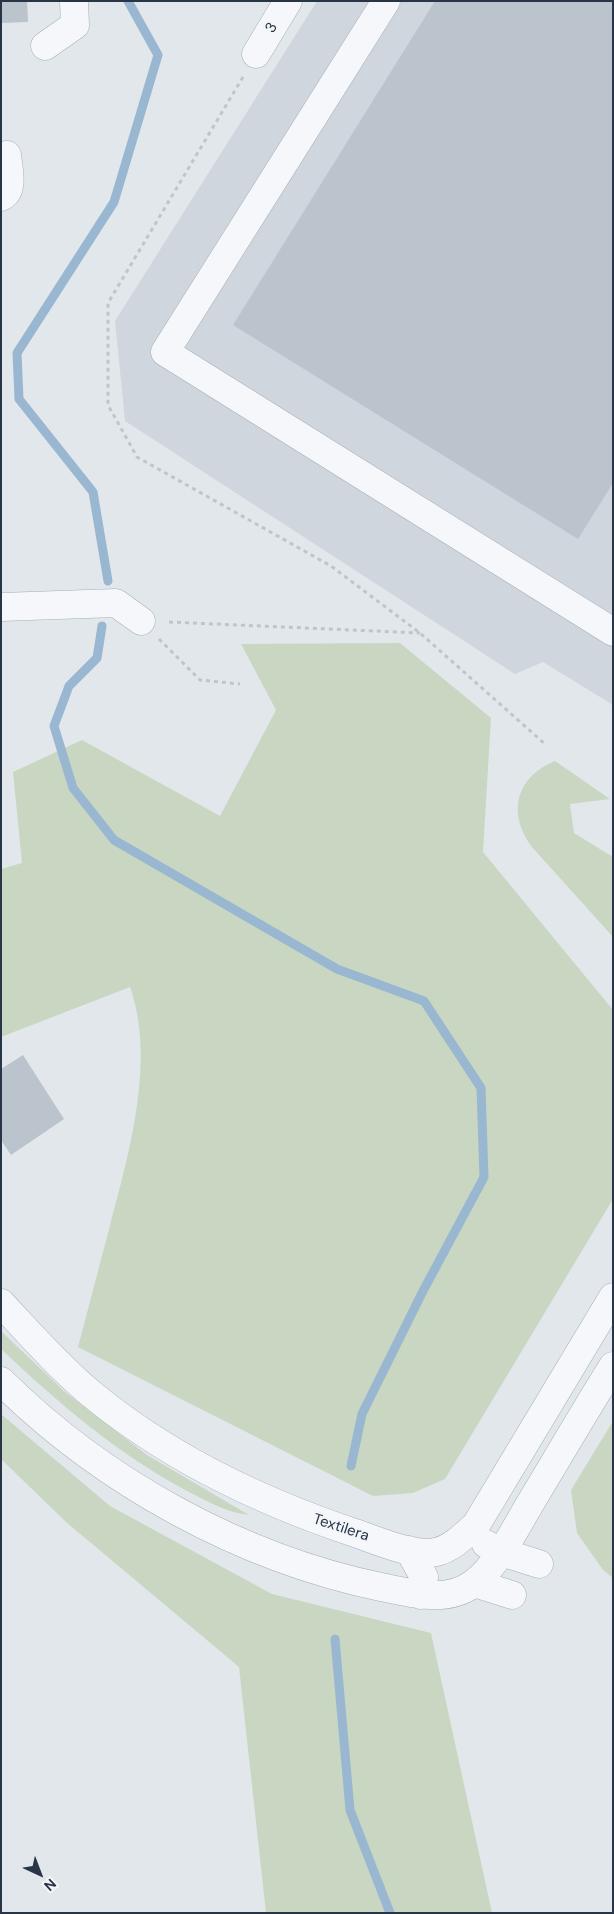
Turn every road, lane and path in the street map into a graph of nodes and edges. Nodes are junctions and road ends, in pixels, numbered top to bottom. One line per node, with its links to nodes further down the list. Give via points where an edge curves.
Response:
1 (74, 1): 4 (street, via 75,25)
2 (288, 1): 5 (street, 3)
3 (386, 1): 10 (street, via 165,352)
4 (45, 46)
5 (256, 54)
6 (7, 155): 7 (street, via 9,187 6,195)
7 (1, 197)
8 (1, 607): 9 (street, via 116,603)
9 (141, 621): 11 (path); 12 (path, via 200,680)
10 (613, 632)
11 (420, 634)
12 (240, 684)
13 (613, 1297): 17 (street, Textilera)
14 (1, 1303): 18 (street, Textilera, via 89,1392 152,1438 225,1482 297,1514)
15 (613, 1366): 19 (street)
16 (1, 1381): 22 (street, via 26,1406 96,1460 181,1514 265,1552 348,1580)
17 (476, 1525): 18 (street, Textilera, via 456,1542 435,1552); 19 (street, via 482,1542)
18 (409, 1550): 22 (street, via 424,1577)
19 (501, 1552): 20 (street); 21 (street)
20 (539, 1564)
21 (474, 1583): 22 (street, via 452,1594); 23 (street)
22 (421, 1595)
23 (512, 1595)

